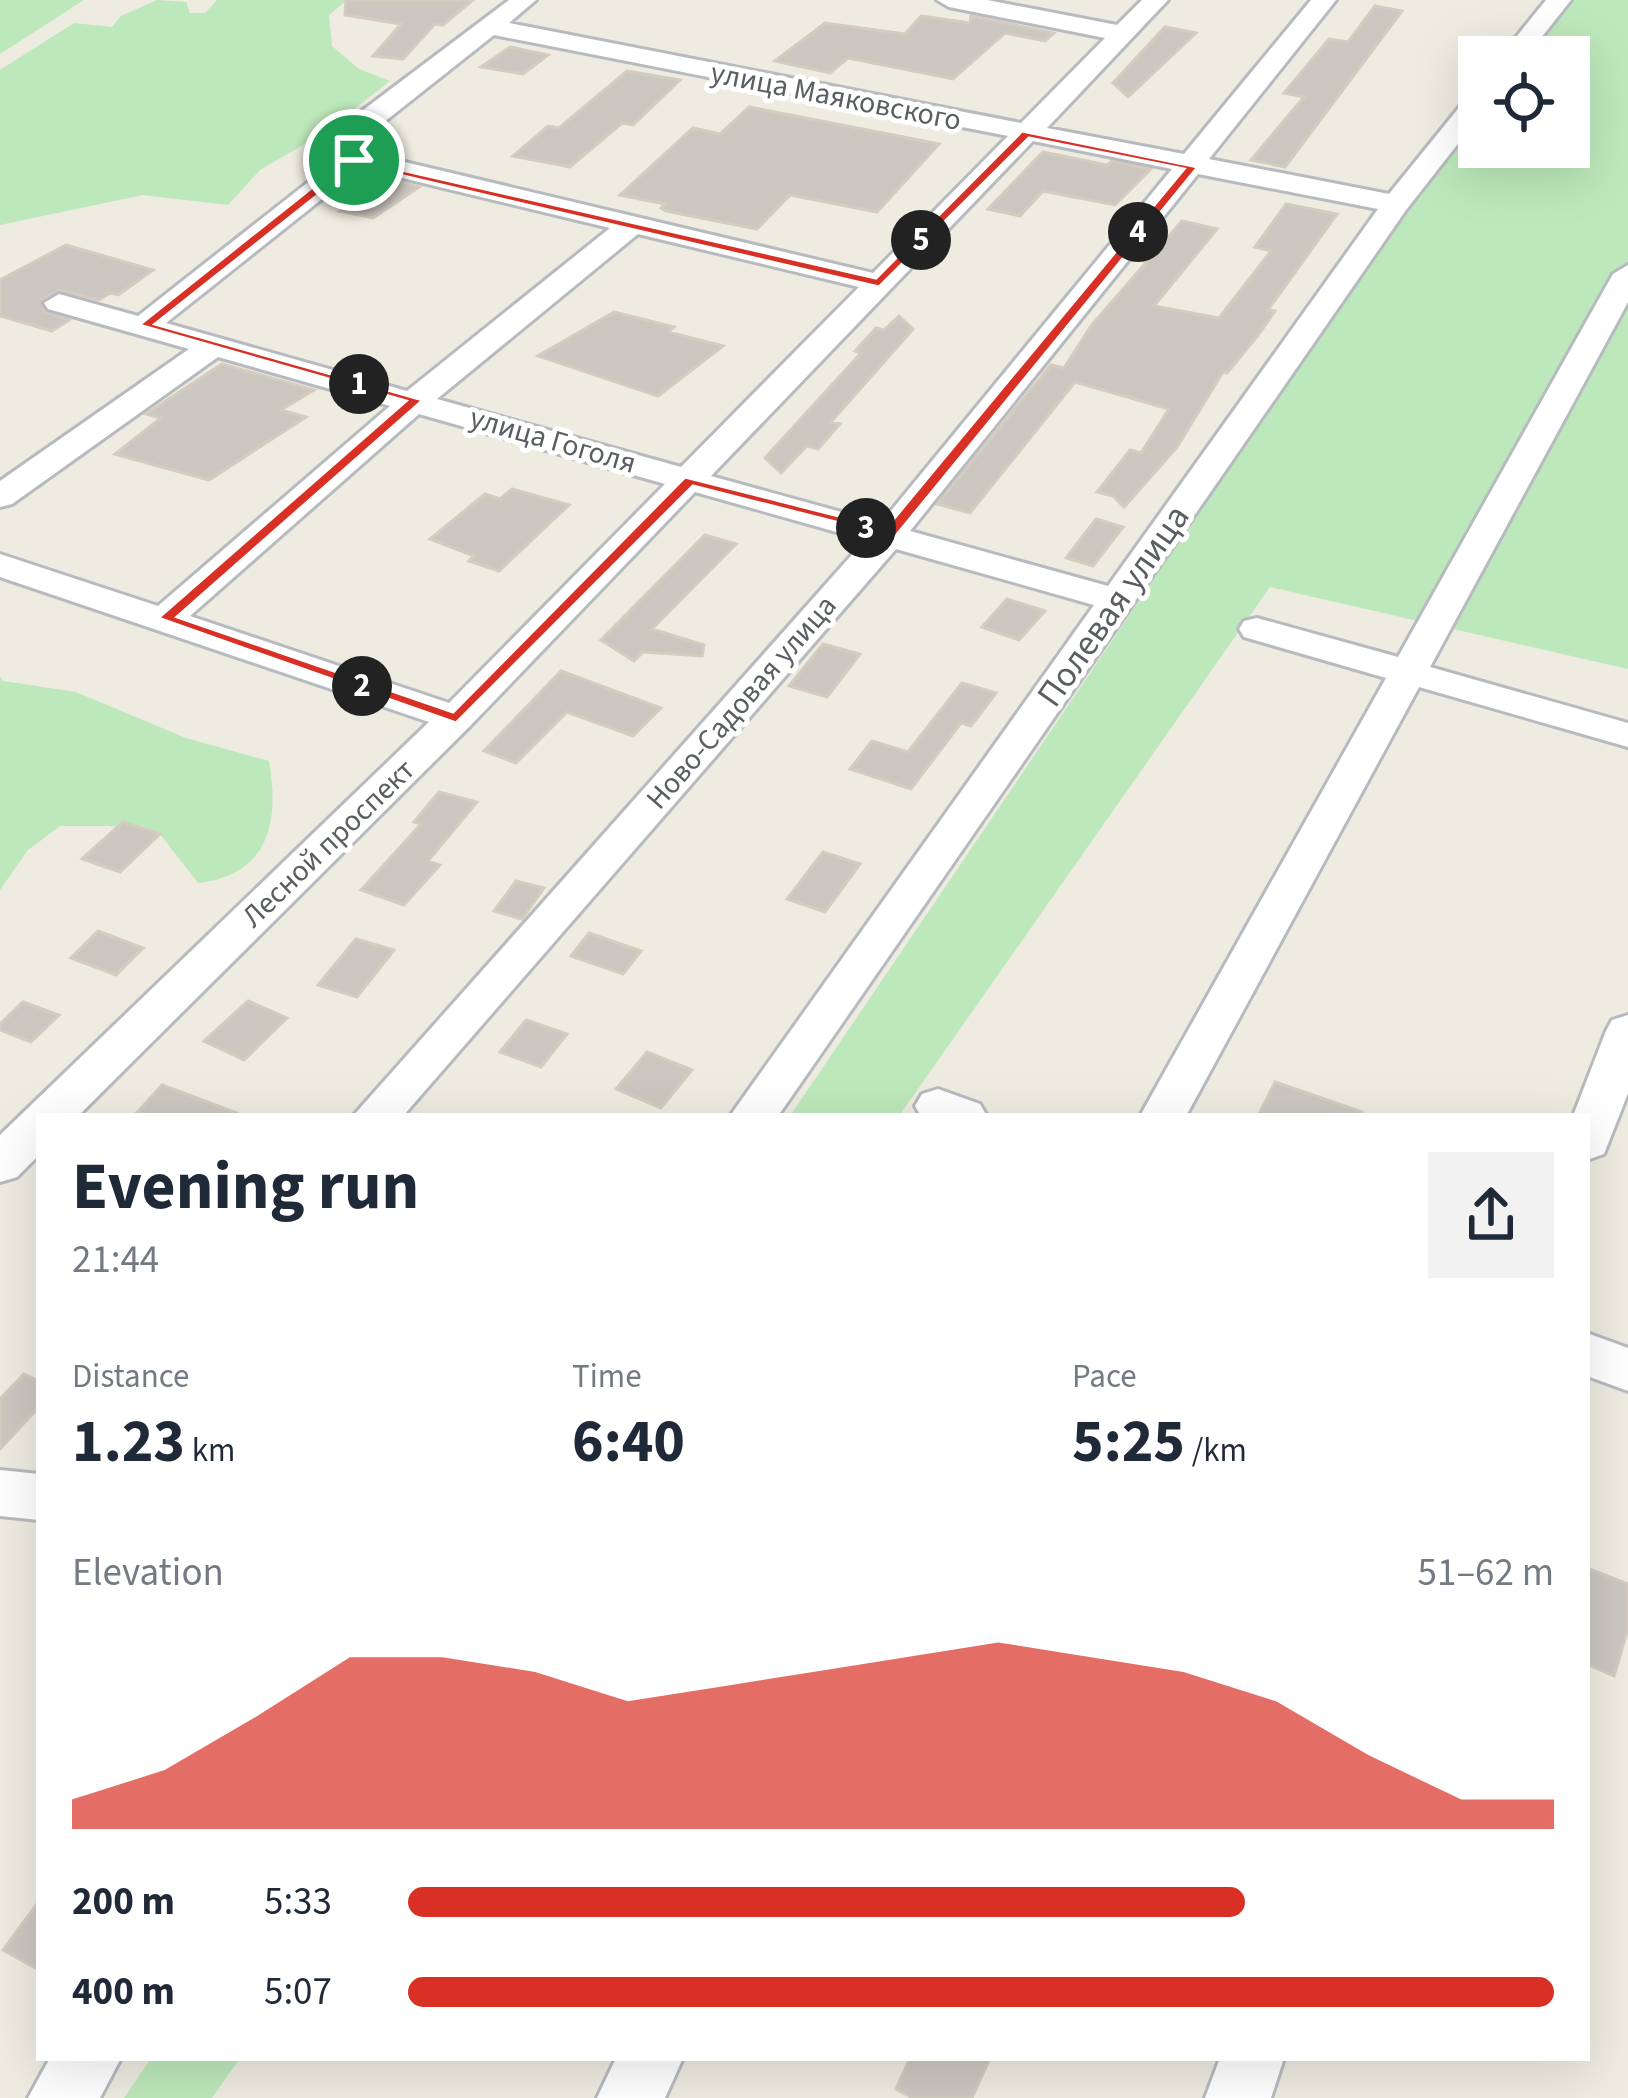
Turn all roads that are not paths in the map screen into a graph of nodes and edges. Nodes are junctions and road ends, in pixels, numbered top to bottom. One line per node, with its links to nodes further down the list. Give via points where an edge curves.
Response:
1 (524, 0): 6 (street)
2 (949, 0): 7 (street)
3 (1156, 0): 7 (street, Лесной проспект)
4 (1324, 0): 12 (street, Ново-Садовая улица)
5 (1559, 0): 8 (street)
6 (490, 27): 10 (street, улица Маяковского); 11 (street)
7 (1121, 34): 10 (street, Лесной проспект)
8 (1530, 36)
9 (1458, 126): 13 (street, Полевая улица)
10 (1026, 134): 12 (street, улица Маяковского); 16 (street, Лесной проспект)
11 (349, 149): 14 (street); 18 (street)
12 (1192, 167): 13 (street, улица Маяковского); 23 (street, Ново-Садовая улица)
13 (1396, 204): 25 (street, Полевая улица)
14 (630, 226): 16 (street); 20 (street)
15 (1628, 274): 28 (street)
16 (879, 283): 21 (street, Лесной проспект)
17 (58, 303): 18 (street, улица Гоголя)
18 (145, 325): 19 (street, улица Гоголя)
19 (215, 345): 20 (street, улица Гоголя); 22 (street)
20 (416, 400): 21 (street, улица Гоголя); 26 (street)
21 (690, 480): 23 (street, улица Гоголя); 29 (street, Лесной проспект)
22 (0, 497)
23 (890, 534): 25 (street, улица Гоголя); 33 (street, Ново-Садовая улица)
24 (0, 565): 26 (street)
25 (1115, 600): 34 (street, Полевая улица)
26 (166, 618): 29 (street)
27 (1257, 629): 28 (street)
28 (1409, 674): 30 (street); 35 (street)
29 (456, 718): 32 (street, Лесной проспект)
30 (1628, 735)
31 (1628, 1031): 37 (street)
32 (52, 1113)
33 (379, 1113)
34 (755, 1113)
35 (1165, 1113)
36 (36, 1129): 38 (street)
37 (1590, 1134)
38 (0, 1164)
39 (1590, 1355): 40 (street)
40 (1628, 1370)
41 (0, 1493): 42 (street)
42 (36, 1497)
43 (87, 2061): 46 (street)
44 (649, 2061): 47 (street)
45 (1251, 2061): 48 (street)
46 (61, 2098)
47 (630, 2098)
48 (1238, 2098)

